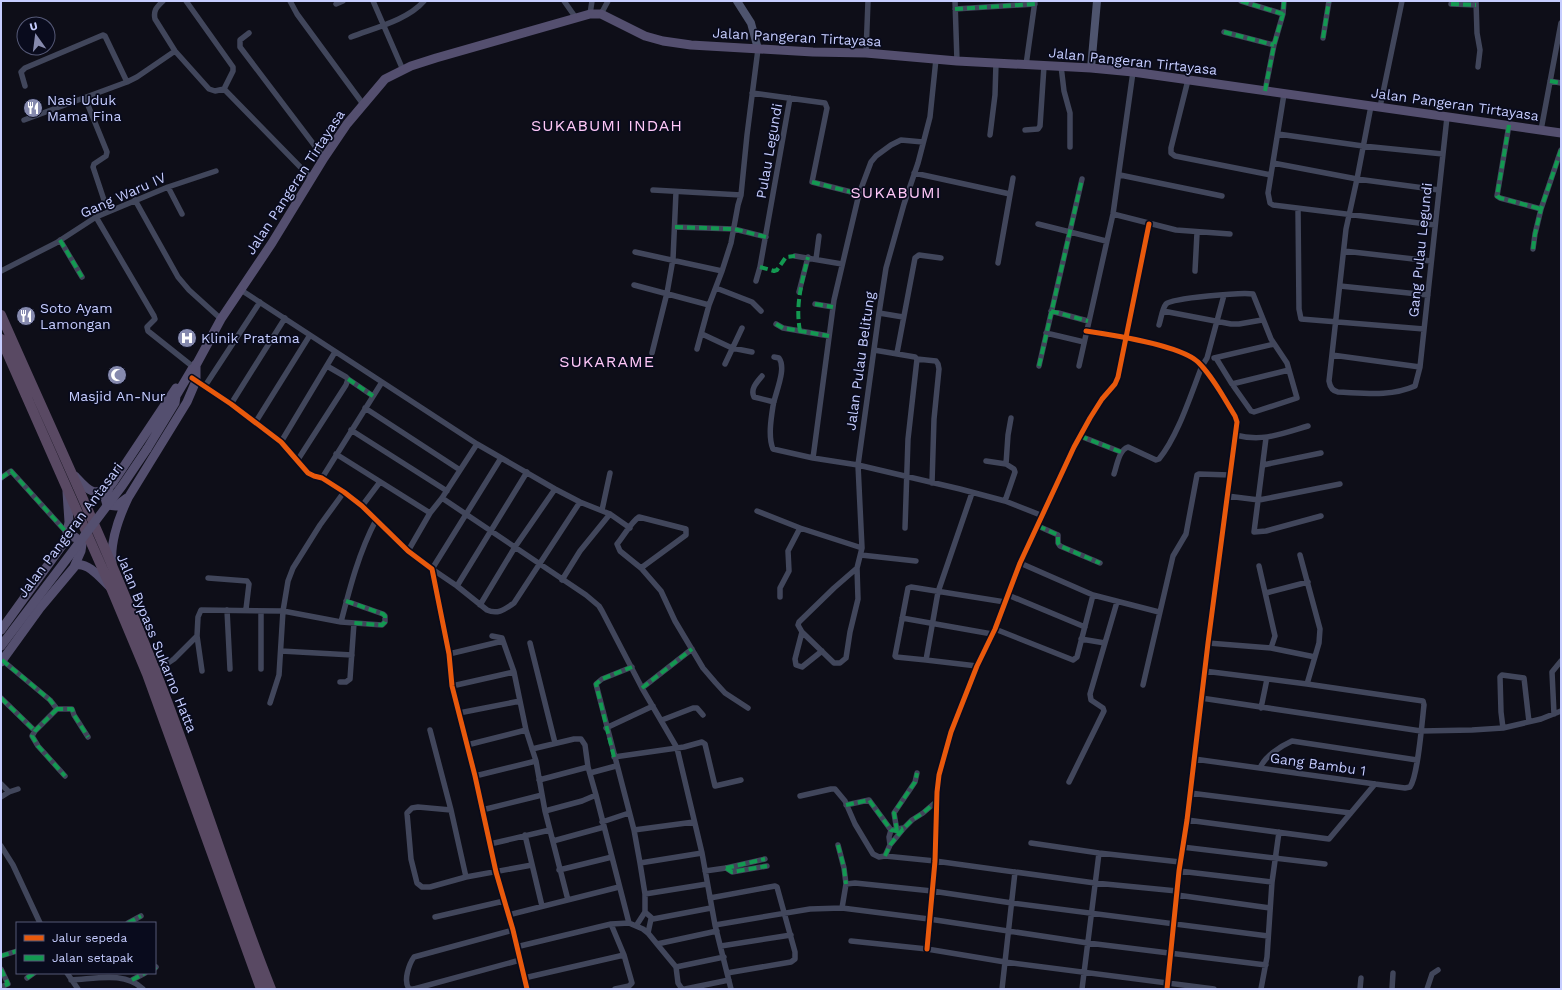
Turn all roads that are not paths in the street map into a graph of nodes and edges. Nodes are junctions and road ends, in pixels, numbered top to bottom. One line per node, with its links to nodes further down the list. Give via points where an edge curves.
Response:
1 (163, 1): 35 (street, via 156,8 155,19)
2 (186, 1): 52 (street, via 233,67)
3 (290, 1): 58 (street)
4 (343, 1): 20 (street)
5 (373, 1): 28 (street)
6 (424, 1): 28 (street, via 408,15)
7 (564, 1): 26 (street)
8 (592, 1): 23 (street)
9 (608, 1): 24 (street)
10 (737, 1): 34 (street, via 752,23)
11 (868, 1): 36 (street)
12 (955, 1): 22 (street)
13 (1097, 1): 44 (street)
14 (1241, 1): 25 (street)
15 (1284, 1): 25 (street)
16 (1329, 1): 32 (street)
17 (1402, 1): 59 (street)
18 (1035, 3): 22 (street); 40 (street)
19 (1476, 3): 21 (street); 43 (street, via 1480,50)
20 (336, 4)
21 (1451, 4)
22 (955, 8): 38 (street)
23 (590, 14): 24 (main road, Jalan Pangeran Tirtayasa); 26 (main road, Jalan Pangeran Tirtayasa)
24 (601, 14): 34 (main road, Jalan Pangeran Tirtayasa, via 645,36 664,41)
25 (1283, 14): 33 (street)
26 (576, 18): 45 (main road, Jalan Pangeran Tirtayasa)
27 (1561, 23): 48 (street)
28 (383, 25): 31 (street); 45 (street)
29 (1224, 32): 33 (street)
30 (249, 33): 73 (street, via 240,40 240,46)
31 (351, 37)
32 (1323, 38)
33 (1274, 46): 53 (street)
34 (758, 49): 36 (main road, Jalan Pangeran Tirtayasa); 54 (street, Pulau Legundi)
35 (175, 51): 49 (street); 52 (street, via 209,89)
36 (866, 53): 37 (main road, Jalan Pangeran Tirtayasa)
37 (936, 59): 38 (main road, Jalan Pangeran Tirtayasa); 68 (street, Jalan Pulau Belitung, via 930,116)
38 (957, 61): 39 (main road, Jalan Pangeran Tirtayasa)
39 (996, 63): 40 (main road, Jalan Pangeran Tirtayasa); 67 (street)
40 (1026, 65): 41 (main road, Jalan Pangeran Tirtayasa)
41 (1044, 66): 42 (main road, Jalan Pangeran Tirtayasa); 63 (street, via 1040,126 1035,130)
42 (1062, 66): 44 (main road, Jalan Pangeran Tirtayasa); 70 (street, via 1064,91 1070,113)
43 (1478, 67)
44 (1091, 68): 46 (main road, Jalan Pangeran Tirtayasa)
45 (403, 70): 58 (main road, Jalan Pangeran Tirtayasa, via 385,80)
46 (1133, 72): 47 (main road, Jalan Pangeran Tirtayasa); 77 (street)
47 (1188, 80): 53 (main road, Jalan Pangeran Tirtayasa); 78 (street, via 1171,153 1175,156)
48 (1550, 81): 50 (street); 64 (street)
49 (127, 82): 51 (street, via 106,36 103,35 25,68 21,72); 56 (street)
50 (1561, 83)
51 (25, 86)
52 (224, 89): 79 (street)
53 (1265, 91): 55 (main road, Jalan Pangeran Tirtayasa)
54 (752, 94): 57 (street, Pulau Legundi); 89 (street)
55 (1284, 94): 59 (main road, Jalan Pangeran Tirtayasa); 66 (street)
56 (85, 98): 61 (street); 94 (street, via 107,152 93,167)
57 (790, 98): 87 (street, via 823,102 826,105 812,182); 108 (street, Pulau Legundi)
58 (364, 104): 73 (main road, Jalan Pangeran Tirtayasa)
59 (1376, 107): 60 (main road, Jalan Pangeran Tirtayasa); 69 (street)
60 (1447, 117): 62 (main road, Jalan Pangeran Tirtayasa); 72 (street, Gang Pulau Legundi)
61 (24, 120)
62 (1508, 125): 64 (main road, Jalan Pangeran Tirtayasa); 93 (street, via 1497,196)
63 (1025, 130)
64 (1542, 130): 65 (main road, Jalan Pangeran Tirtayasa)
65 (1561, 133)
66 (1278, 134): 69 (street); 74 (street)
67 (990, 135)
68 (923, 142): 76 (street, Jalan Pulau Belitung); 87 (street, via 901,140 876,156 871,162)
69 (1363, 146): 72 (street); 82 (street)
70 (1070, 147)
71 (1561, 150): 93 (street)
72 (1443, 154): 85 (street, Gang Pulau Legundi)
73 (324, 158): 79 (main road, Jalan Pangeran Tirtayasa)
74 (1273, 164): 78 (street); 82 (street)
75 (216, 171): 83 (street, Gang Waru IV)
76 (914, 173): 88 (street); 142 (street, Jalan Pulau Belitung, via 886,268)
77 (1120, 175): 90 (street); 96 (street)
78 (1271, 175): 92 (street, via 1268,193 1270,203 1273,206)
79 (311, 178): 130 (main road, Jalan Pangeran Tirtayasa)
80 (1013, 178): 88 (street)
81 (1082, 179): 104 (street)
82 (1357, 179): 85 (street); 97 (street)
83 (168, 187): 91 (street, Gang Waru IV); 95 (street)
84 (653, 190): 86 (street)
85 (1439, 190): 101 (street, Gang Pulau Legundi)
86 (676, 192): 89 (street); 102 (street)
87 (859, 194): 121 (street)
88 (1010, 194): 120 (street)
89 (741, 195): 103 (street)
90 (1222, 196)
91 (136, 200): 94 (street, Gang Waru IV); 146 (street, via 178,277)
92 (1298, 209): 97 (street); 150 (street, via 1300,317 1302,320)
93 (1541, 209): 111 (street)
94 (108, 212): 98 (street, Gang Waru IV)
95 (182, 214)
96 (1113, 214): 100 (street); 110 (street)
97 (1350, 215): 101 (street); 112 (street)
98 (96, 217): 109 (street, Gang Waru IV); 177 (street, via 154,316 155,319 147,327 148,331)
99 (1038, 224): 104 (street)
100 (1149, 224): 105 (street); 160 (street)
101 (1435, 225): 119 (street, Gang Pulau Legundi)
102 (675, 227): 103 (street); 117 (street)
103 (734, 229): 108 (street); 123 (street)
104 (1070, 232): 110 (street); 140 (street)
105 (1198, 233): 106 (street); 124 (street)
106 (1230, 234)
107 (820, 236): 118 (street)
108 (766, 237): 126 (street, Pulau Legundi)
109 (60, 240): 122 (street, Gang Waru IV); 125 (street)
110 (1106, 241): 148 (street)
111 (1533, 249)
112 (1344, 251): 119 (street); 128 (street)
113 (635, 252): 117 (street)
114 (795, 256): 115 (street)
115 (808, 257): 118 (street); 131 (street)
116 (941, 258): 144 (street, via 919,255 915,258)
117 (673, 259): 123 (street); 132 (street)
118 (816, 259): 121 (street)
119 (1431, 261): 134 (street, Gang Pulau Legundi)
120 (998, 263)
121 (842, 264): 138 (street)
122 (1, 271)
123 (722, 271): 129 (street)
124 (1195, 271)
125 (82, 277)
126 (756, 281)
127 (634, 285): 132 (street)
128 (1340, 286): 134 (street); 150 (street)
129 (716, 288): 137 (street); 139 (street, via 752,302)
130 (241, 290): 135 (street); 146 (main road, Jalan Pangeran Tirtayasa)
131 (799, 292)
132 (667, 293): 137 (street); 169 (street)
133 (1224, 295): 141 (street, via 1171,301); 147 (street, via 1253,294); 149 (street)
134 (1428, 296): 154 (street, Gang Pulau Legundi)
135 (260, 302): 145 (street); 189 (street)
136 (815, 304): 138 (street)
137 (708, 306): 158 (street)
138 (833, 307): 159 (street)
139 (761, 311)
140 (1051, 311): 148 (street); 156 (street)
141 (1163, 311): 149 (street); 152 (street)
142 (879, 313): 144 (street); 166 (street, Jalan Pulau Belitung)
143 (1, 315): 216 (highway, Jalan Bypass Sukarno Hatta)
144 (903, 317): 170 (street)
145 (285, 318): 157 (street); 193 (street)
146 (221, 319): 177 (main road, Jalan Pangeran Tirtayasa)
147 (1262, 320): 149 (street, via 1239,324); 163 (street)
148 (1088, 321): 155 (street)
149 (1217, 322): 174 (street)
150 (1336, 322): 154 (street); 171 (street)
151 (776, 324): 159 (street, via 783,328)
152 (1159, 325)
153 (742, 328): 164 (street)
154 (1424, 329): 182 (street, Gang Pulau Legundi)
155 (1086, 330): 160 (street); 162 (street)
156 (1046, 333): 162 (street); 179 (street)
157 (310, 334): 167 (street); 196 (street)
158 (702, 334): 164 (street); 165 (street)
159 (829, 336): 209 (street)
160 (1126, 338): 181 (street, via 1180,351); 200 (street, via 1115,384 1102,399)
161 (1, 339): 229 (highway, Jalan Bypass Sukarno Hatta)
162 (1084, 342): 180 (street)
163 (1274, 344): 175 (street); 183 (street, via 1285,358)
164 (732, 348): 168 (street); 176 (street)
165 (697, 349)
166 (874, 350): 170 (street); 213 (street, Jalan Pulau Belitung)
167 (335, 352): 178 (street); 187 (street)
168 (752, 352)
169 (652, 353)
170 (897, 353): 173 (street)
171 (1332, 355): 182 (street); 182 (street, Gang Pulau Legundi, via 1329,381 1334,391 1381,394 1404,390 1415,386)
172 (774, 357): 191 (street, via 779,358 783,365)
173 (917, 358): 221 (street, via 908,439); 225 (street, via 936,361 939,369)
174 (1207, 358): 175 (street); 181 (street)
175 (1216, 358): 188 (street)
176 (725, 364)
177 (195, 365): 186 (main road, Jalan Pangeran Tirtayasa); 192 (main road, Jalan Pangeran Tirtayasa, via 176,396); 226 (main road, Jalan Pangeran Tirtayasa)
178 (327, 366): 185 (street); 202 (street)
179 (1039, 366)
180 (1079, 366)
181 (1202, 366): 199 (street, via 1235,416); 205 (street, via 1179,425 1159,459 1156,460 1128,446)
182 (1420, 367)
183 (1289, 370): 188 (street); 188 (street, via 1297,398 1254,412)
184 (762, 376): 191 (street, via 755,385 753,396)
185 (348, 379): 190 (street); 211 (street)
186 (194, 380): 189 (street); 192 (main road, Jalan Pangeran Tirtayasa); 234 (main road, Jalan Pangeran Tirtayasa, via 187,402)
187 (382, 382): 190 (street); 203 (street)
188 (1232, 384)
189 (205, 386): 193 (street)
190 (373, 396): 194 (street)
191 (774, 402): 209 (street, via 770,440 773,449)
192 (175, 404): 204 (main road, Jalan Pangeran Tirtayasa)
193 (231, 404): 196 (street)
194 (365, 408): 198 (street); 215 (street)
195 (1012, 418): 212 (street)
196 (255, 423): 202 (street)
197 (1308, 426): 201 (street)
198 (351, 430): 207 (street); 230 (street)
199 (1235, 435): 201 (street); 220 (street)
200 (1080, 436): 205 (street); 245 (street)
201 (1266, 438): 214 (street)
202 (281, 442): 211 (street)
203 (477, 444): 208 (street); 215 (street)
204 (147, 449): 303 (main road, Jalan Pangeran Antasari, bridge)
205 (1121, 452): 219 (street)
206 (1321, 453): 214 (street)
207 (336, 454): 223 (street); 224 (street)
208 (501, 458): 217 (street); 243 (street)
209 (813, 458): 213 (street)
210 (986, 461): 212 (street)
211 (297, 462): 223 (street, via 308,473)
212 (1006, 464): 237 (street, via 1015,470)
213 (858, 465): 221 (street); 255 (street, Jalan Pulau Belitung)
214 (1263, 465): 236 (street)
215 (460, 470): 230 (street)
216 (70, 471): 226 (main road, via 84,487 93,492 102,491); 268 (highway, Jalan Bypass Sukarno Hatta)
217 (527, 472): 228 (street); 252 (street)
218 (610, 473): 240 (street)
219 (1114, 474)
220 (1230, 475): 233 (street); 287 (street, via 1197,475 1186,534 1173,556)
221 (907, 477): 225 (street); 251 (street)
222 (1, 478): 253 (street, via 11,471)
223 (322, 478): 231 (street)
224 (380, 482): 239 (street); 242 (street)
225 (932, 483): 232 (street)
226 (112, 484): 234 (main road, Jalan Pangeran Tirtayasa, via 105,496 107,505 116,506)
227 (1340, 484): 236 (street)
228 (555, 489): 238 (street); 254 (street)
229 (67, 490): 253 (main road, Jalan Pangeran Antasari); 273 (highway, Jalan Bypass Sukarno Hatta)
230 (447, 491): 235 (street)
231 (344, 492): 239 (street); 286 (street, via 293,568)
232 (972, 492): 237 (street); 274 (street)
233 (1227, 496): 236 (street); 302 (street)
234 (128, 498): 268 (main road, Jalan Pangeran Tirtayasa, via 120,513 113,544)
235 (442, 498): 242 (street); 243 (street)
236 (1259, 500): 246 (street, via 1255,533)
237 (1004, 501): 245 (street)
238 (580, 502): 240 (street); 261 (street)
239 (362, 506): 247 (street)
240 (602, 510): 244 (street)
241 (757, 511): 250 (street)
242 (430, 513): 256 (street)
243 (466, 514): 252 (street); 267 (street)
244 (610, 514): 249 (street); 270 (street, via 580,551)
245 (1043, 516): 248 (street)
246 (1321, 516)
247 (376, 520): 256 (street); 279 (street, via 352,579)
248 (1038, 526): 260 (street, via 1058,535 1060,546); 262 (street)
249 (630, 528): 265 (street, via 617,546); 265 (street, via 635,519 642,517 687,530 686,535)
250 (800, 528): 255 (street); 278 (street, via 788,551 789,570 780,588)
251 (905, 528)
252 (492, 530): 254 (street); 272 (street)
253 (67, 537): 264 (main road, via 75,537 82,544 82,551); 293 (main road, Jalan Pangeran Antasari)
254 (515, 547): 261 (street); 282 (street)
255 (862, 548): 258 (street, Jalan Pulau Belitung)
256 (408, 550): 267 (street)
257 (1300, 554): 271 (street)
258 (861, 555): 259 (street); 266 (street, Jalan Pulau Belitung)
259 (916, 561)
260 (1100, 562)
261 (539, 563): 270 (street); 282 (street, via 514,603 501,612 493,613)
262 (1020, 563): 276 (street); 277 (street)
263 (1259, 566): 275 (street)
264 (74, 567): 273 (main road, Jalan Pangeran Antasari, via 80,564 86,566); 313 (main road, Jalan Pangeran Antasari, via 40,608)
265 (641, 568): 305 (street, via 660,592)
266 (857, 568): 294 (street, via 799,622); 307 (street, Jalan Pulau Belitung, via 858,599 846,658 840,663 834,663)
267 (432, 569): 272 (street); 308 (street)
268 (114, 571): 318 (highway, Jalan Bypass Sukarno Hatta)
269 (208, 578): 283 (street, via 247,581)
270 (562, 580): 315 (street, via 599,606)
271 (1308, 582): 275 (street); 310 (street, via 1320,629)
272 (457, 586): 282 (street)
273 (110, 588): 393 (highway, Jalan Bypass Sukarno Hatta, via 147,674)
274 (938, 592): 280 (street); 288 (street, via 908,588); 291 (street)
275 (1266, 593): 304 (street, via 1275,636)
276 (1008, 595): 280 (street); 292 (street)
277 (1093, 595): 281 (street); 292 (street)
278 (780, 597)
279 (346, 601): 289 (street); 290 (street, via 385,616 382,625)
280 (1005, 602): 295 (street)
281 (1117, 602): 287 (street); 301 (street)
282 (480, 605)
283 (246, 609): 284 (street); 285 (street)
284 (227, 610): 296 (street, via 201,610); 316 (street)
285 (261, 610): 286 (street); 317 (street)
286 (283, 611): 289 (street); 306 (street)
287 (1160, 612): 325 (street)
288 (902, 618): 291 (street); 311 (street, via 896,657)
289 (341, 622): 290 (street)
290 (354, 623): 309 (street)
291 (932, 623): 295 (street); 311 (street)
292 (1085, 627): 298 (street)
293 (1, 630)
294 (802, 632): 307 (street); 307 (street, via 795,659 796,665 802,667)
295 (994, 632): 298 (street, via 1073,660 1077,657); 314 (street)
296 (197, 636): 318 (street, via 174,659); 319 (street)
297 (492, 636): 299 (street, via 499,636)
298 (1081, 639): 301 (street)
299 (504, 641): 308 (street); 321 (street)
300 (530, 643): 349 (street)
301 (1105, 643): 365 (street, via 1090,698 1104,711)
302 (1208, 643): 304 (street); 320 (street)
303 (1, 646)
304 (1271, 648): 310 (street)
305 (692, 649): 327 (street); 333 (street, via 715,682)
306 (281, 651): 309 (street); 331 (street, via 279,675)
307 (822, 651)
308 (449, 654): 326 (street)
309 (352, 655): 323 (street, via 350,679)
310 (1315, 657): 324 (street)
311 (926, 660): 314 (street)
312 (1561, 660): 338 (street, via 1552,672)
313 (2, 661): 335 (street, via 50,700)
314 (977, 666): 375 (street, via 951,732 939,775)
315 (632, 667): 327 (street); 342 (street, via 596,684)
316 (230, 669)
317 (261, 669)
318 (156, 670): 393 (highway, Jalan Bypass Sukarno Hatta)
319 (202, 671)
320 (1204, 671): 322 (street); 329 (street)
321 (514, 672): 326 (street); 330 (street)
322 (1267, 680): 324 (street); 334 (street)
323 (340, 682)
324 (1307, 684): 347 (street, via 1422,700 1424,705)
325 (1144, 685)
326 (452, 686): 337 (street)
327 (642, 688): 332 (street)
328 (1, 698): 344 (street)
329 (1201, 698): 334 (street); 354 (street)
330 (520, 701): 337 (street); 346 (street)
331 (270, 703)
332 (653, 706): 340 (street); 342 (street)
333 (748, 708)
334 (1261, 708): 347 (street)
335 (57, 709): 344 (street); 348 (street, via 72,709)
336 (1561, 711): 338 (street)
337 (459, 713): 350 (street)
338 (1554, 714): 341 (street)
339 (704, 715): 340 (street, via 697,708 693,708)
340 (662, 720): 351 (street)
341 (1529, 722): 343 (street); 343 (street, via 1524,678 1500,676)
342 (606, 728): 353 (street)
343 (1504, 728): 347 (street)
344 (35, 730): 361 (street, via 33,739)
345 (430, 730): 377 (street)
346 (526, 730): 350 (street); 352 (street)
347 (1421, 731): 355 (street)
348 (88, 737)
349 (555, 743): 352 (street); 359 (street, via 581,739 585,745)
350 (467, 745): 362 (street)
351 (677, 748): 353 (street); 364 (street, via 704,742 715,786); 385 (street)
352 (532, 749): 356 (street)
353 (614, 757): 357 (street)
354 (1194, 759): 358 (street, Gang Bambu 1); 370 (street)
355 (1417, 760): 358 (street, via 1292,741 1266,759); 367 (street, Gang Bambu 1, via 1410,787)
356 (536, 761): 362 (street); 363 (street)
357 (616, 766): 359 (street); 380 (street)
358 (1260, 768): 367 (street, Gang Bambu 1)
359 (589, 770): 363 (street); 372 (street)
360 (917, 773): 381 (street, via 914,785)
361 (65, 776)
362 (475, 776): 378 (street)
363 (539, 780): 371 (street)
364 (742, 780)
365 (1069, 782)
366 (1, 784): 369 (street)
367 (1375, 784): 382 (street)
368 (18, 788): 369 (street)
369 (9, 792): 374 (street)
370 (1190, 794): 382 (street); 384 (street)
371 (542, 795): 378 (street); 379 (street)
372 (596, 795): 379 (street); 386 (street)
373 (800, 796): 376 (street, via 833,788 842,796)
374 (1, 797)
375 (937, 801): 387 (street); 408 (street)
376 (846, 805): 383 (street, via 869,800); 404 (street, via 873,854)
377 (451, 810): 420 (street); 420 (street, via 418,807 407,813 410,859 417,883 422,887)
378 (482, 810): 396 (street)
379 (545, 811): 388 (street)
380 (629, 813): 386 (street); 389 (street)
381 (894, 813): 383 (street); 390 (street)
382 (1351, 813): 391 (street, via 1329,839)
383 (885, 820): 390 (street)
384 (1187, 820): 391 (street); 400 (street)
385 (694, 822): 389 (street); 401 (street)
386 (603, 824): 394 (street); 405 (street)
387 (904, 828): 390 (street); 398 (street)
388 (550, 830): 392 (street); 394 (street)
389 (634, 830): 410 (street)
390 (894, 830): 398 (street, via 889,837)
391 (1278, 832): 406 (street)
392 (525, 835): 396 (street); 412 (street)
393 (211, 838): 403 (highway, Jalan Bypass Sukarno Hatta)
394 (553, 841): 415 (street)
395 (1031, 843): 402 (street)
396 (490, 844): 418 (street)
397 (838, 845): 424 (street)
398 (890, 845): 404 (street)
399 (1, 846): 445 (street, via 13,865)
400 (1182, 848): 406 (street); 409 (street)
401 (702, 853): 410 (street); 416 (street)
402 (1098, 853): 409 (street); 422 (street)
403 (217, 856): 491 (highway, Jalan Bypass Sukarno Hatta); 492 (highway, Jalan Bypass Sukarno Hatta)
404 (885, 856): 408 (street)
405 (612, 857): 415 (street); 425 (street)
406 (1274, 858): 411 (street); 421 (street)
407 (765, 859): 414 (street)
408 (936, 861): 419 (street); 426 (street)
409 (1180, 862): 417 (street)
410 (640, 863): 428 (street)
411 (1325, 864)
412 (532, 865): 418 (street); 433 (street)
413 (767, 866): 414 (street, via 732,872)
414 (726, 868): 416 (street)
415 (560, 870): 430 (street)
416 (705, 871): 423 (street)
417 (1179, 871): 421 (street); 427 (street)
418 (496, 872): 420 (street); 431 (street)
419 (1015, 872): 422 (street); 432 (street)
420 (466, 877)
421 (1272, 882): 436 (street)
422 (1095, 883): 427 (street); 439 (street)
423 (707, 884): 428 (street); 429 (street)
424 (846, 884): 426 (street); 435 (street)
425 (619, 887): 430 (street); 447 (street)
426 (932, 891): 432 (street); 444 (street)
427 (1177, 893): 436 (street); 448 (street)
428 (645, 894): 437 (street)
429 (710, 898): 434 (street); 438 (street, via 775,886)
430 (568, 900): 433 (street)
431 (504, 901): 440 (street); 442 (street)
432 (1012, 903): 439 (street); 454 (street)
433 (542, 906): 440 (street)
434 (711, 908): 443 (street); 450 (street)
435 (842, 908): 438 (street); 444 (street)
436 (1270, 908): 457 (street)
437 (645, 912): 443 (street); 451 (street)
438 (784, 913): 450 (street); 456 (street)
439 (1091, 914): 448 (street); 459 (street)
440 (508, 915): 452 (street)
441 (141, 916): 446 (street)
442 (434, 917)
443 (651, 919): 455 (street)
444 (929, 919): 454 (street); 463 (street)
445 (40, 922)
446 (130, 922)
447 (629, 923): 449 (street); 451 (street)
448 (1174, 923): 457 (street); 465 (street)
449 (612, 924): 462 (street); 466 (street)
450 (715, 925): 453 (street)
451 (636, 926): 455 (street)
452 (513, 930): 462 (street); 493 (street, via 414,957 406,981 410,989)
453 (717, 931): 460 (street); 461 (street)
454 (1008, 931): 459 (street); 470 (street)
455 (648, 933): 460 (street)
456 (791, 935): 461 (street); 476 (street, via 796,958 793,961)
457 (1268, 936): 471 (street)
458 (851, 941): 463 (street)
459 (1088, 943): 465 (street); 475 (street)
460 (657, 944): 472 (street)
461 (721, 946): 468 (street)
462 (516, 947): 469 (street)
463 (926, 949): 470 (street)
464 (16, 951): 467 (street)
465 (1171, 954): 471 (street); 487 (street)
466 (624, 955): 482 (street); 495 (street, via 632,983)
467 (1, 956)
468 (724, 957): 472 (street); 476 (street)
469 (520, 960): 482 (street); 493 (street)
470 (1005, 962): 475 (street); 499 (street)
471 (1266, 965): 502 (street)
472 (676, 967): 496 (street, via 678,983)
473 (1, 969): 488 (street, via 8,984)
474 (1438, 970): 505 (street, via 1432,974)
475 (1084, 972): 487 (street); 500 (street)
476 (727, 973): 486 (street)
477 (1393, 973): 504 (street)
478 (33, 974): 481 (street)
479 (68, 974): 484 (street)
480 (143, 974): 485 (street)
481 (27, 978)
482 (524, 978): 494 (street)
483 (1361, 978): 503 (street)
484 (71, 980): 485 (street); 489 (street)
485 (132, 980): 490 (street)
486 (729, 980): 497 (street); 498 (street)
487 (1168, 986): 501 (street)
488 (1, 987)
489 (78, 989)
490 (143, 989)
491 (261, 989)
492 (271, 989)
493 (414, 989)
494 (527, 989)
495 (615, 989)
496 (682, 989)
497 (685, 989)
498 (731, 989)
499 (1002, 989)
500 (1082, 989)
501 (1214, 989)
502 (1261, 989)
503 (1360, 989)
504 (1392, 989)
505 (1427, 989)

